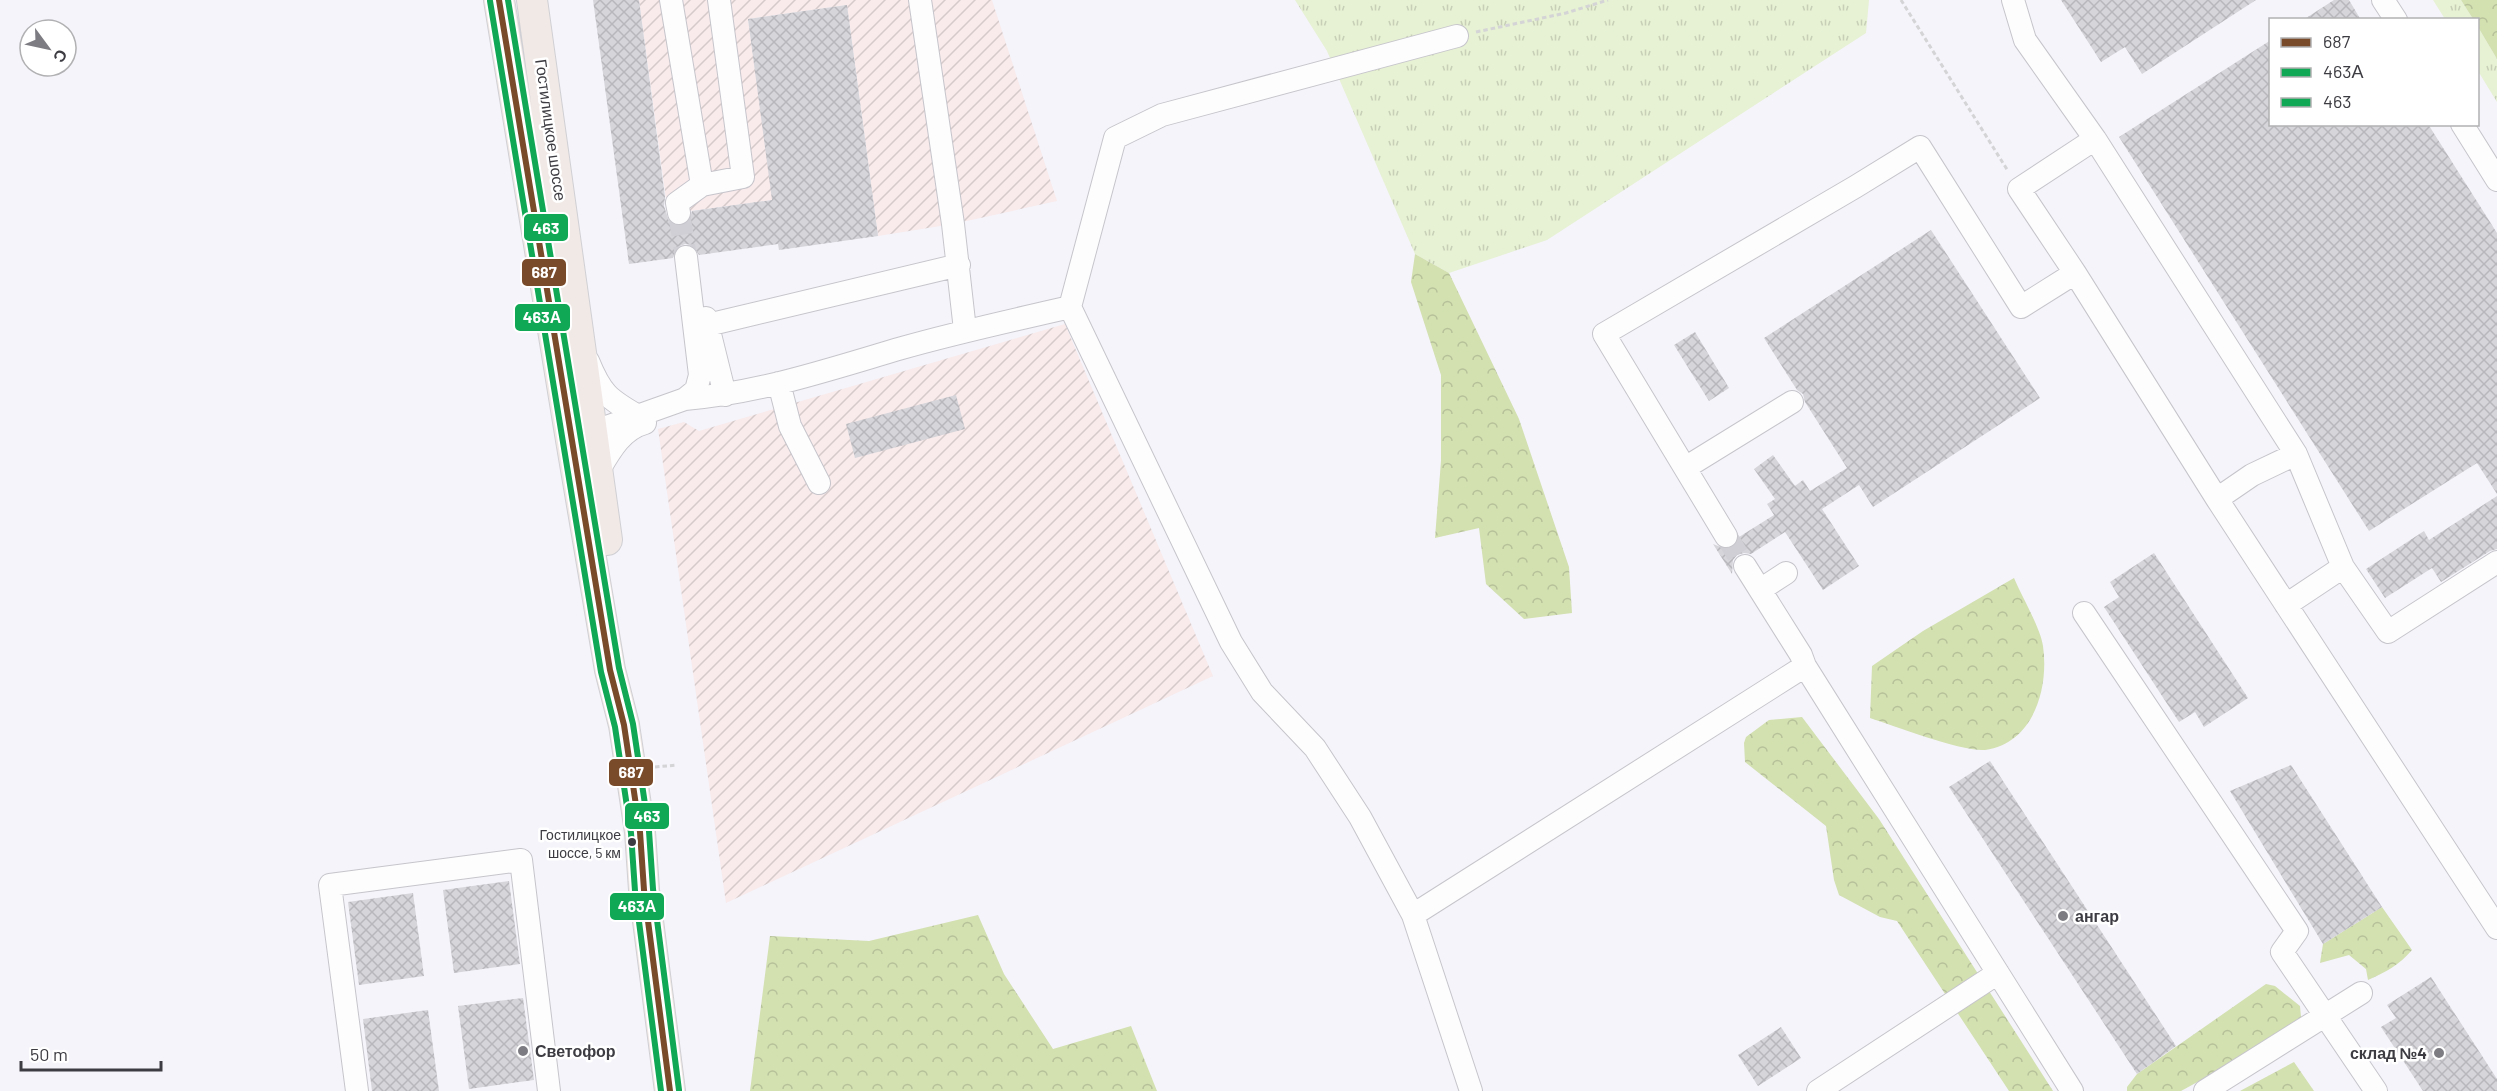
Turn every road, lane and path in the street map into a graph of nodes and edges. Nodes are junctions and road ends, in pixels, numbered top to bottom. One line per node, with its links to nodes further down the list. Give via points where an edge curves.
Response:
1 (499, 0): 28 (main road, Гостилицкое шоссе)
2 (532, 0): 22 (main road, Гостилицкое шоссе)
3 (671, 0): 4 (street, via 690,201 743,177)
4 (719, 0)
5 (920, 0): 17 (street)
6 (1608, 0): 11 (path)
7 (1901, 0): 15 (path)
8 (2013, 0): 13 (street, via 2025,40)
9 (2383, 0): 10 (street)
10 (2395, 18)
11 (1457, 36): 19 (street, via 1162,115 1115,138)
12 (2463, 126): 14 (street)
13 (2095, 139): 15 (street); 29 (street)
14 (2497, 180)
15 (2019, 189): 18 (street)
16 (692, 256): 20 (street)
17 (958, 265): 20 (street); 21 (street)
18 (2075, 273): 30 (street, via 2021,307 1920,147 1604,334); 33 (street)
19 (1070, 307): 21 (street); 44 (street, via 1230,642 1262,692 1315,748 1360,817)
20 (701, 327): 24 (street); 25 (street, via 700,375 696,390)
21 (965, 330): 23 (street)
22 (581, 347): 27 (street, via 597,383 611,400); 28 (main road, Гостилицкое шоссе)
23 (779, 383): 24 (street); 32 (street, via 790,426)
24 (725, 396): 25 (street); 31 (street, via 698,409 638,425 617,440)
25 (685, 399): 27 (street)
26 (1792, 402): 30 (street)
27 (638, 416): 28 (street)
28 (582, 436): 31 (main road, Гостилицкое шоссе); 43 (main road, Гостилицкое шоссе, via 610,670)
29 (2296, 454): 33 (street, via 2252,475); 37 (street)
30 (1685, 468): 34 (street)
31 (599, 470): 43 (main road, Гостилицкое шоссе, via 623,669)
32 (819, 483)
33 (2217, 499): 40 (street)
34 (1726, 536)
35 (2497, 562): 37 (street, via 2388,632)
36 (1745, 566): 39 (street)
37 (2343, 567): 40 (street)
38 (1786, 573): 39 (street)
39 (1760, 590): 42 (street)
40 (2286, 605): 45 (street)
41 (2084, 613): 48 (street, via 2297,931 2282,952)
42 (1805, 666): 44 (street); 46 (street)
43 (624, 725): 51 (main road, Гостилицкое шоссе)
44 (1413, 915): 52 (street)
45 (2497, 928)
46 (1998, 973): 53 (street); 54 (street)
47 (2361, 993): 48 (street)
48 (2325, 1016): 55 (street); 56 (street)
49 (357, 1091): 50 (street, via 330,885 521,860)
50 (549, 1091)
51 (670, 1091)
52 (1471, 1091)
53 (1818, 1091)
54 (2072, 1091)
55 (2205, 1091)
56 (2376, 1091)

